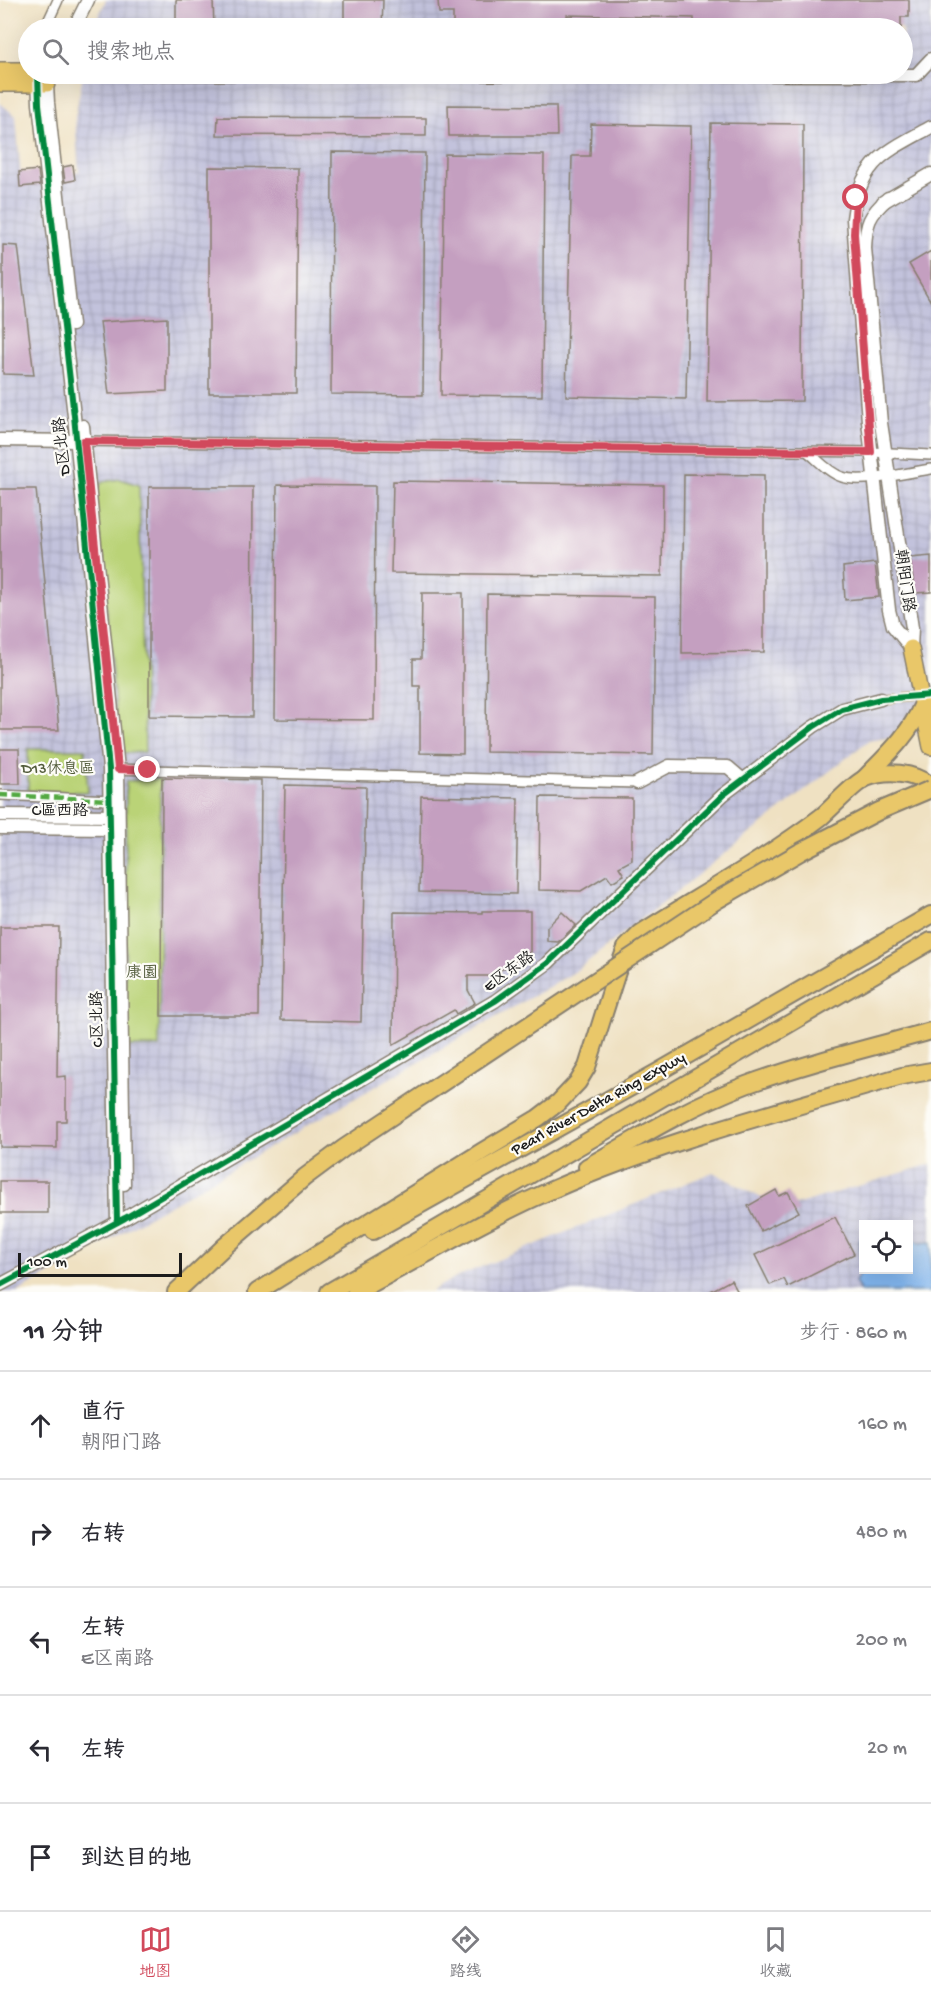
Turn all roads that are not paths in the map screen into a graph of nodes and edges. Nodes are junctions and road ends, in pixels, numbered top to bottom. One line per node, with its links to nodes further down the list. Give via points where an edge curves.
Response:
1 (58, 0): 3 (street)
2 (88, 0): 4 (street)
3 (50, 18)
4 (79, 18)
5 (931, 59): 8 (street)
6 (0, 70): 7 (main road)
7 (18, 70)
8 (913, 75)
9 (18, 81): 10 (main road)
10 (0, 84)
11 (44, 84): 17 (street, D区北路)
12 (931, 127): 15 (street, 朝阳门路, via 881,157 859,186)
13 (931, 174): 14 (street)
14 (888, 198): 15 (street); 20 (street, 朝阳门路, via 871,216 865,248)
15 (853, 219): 19 (street, 朝阳门路)
16 (0, 440): 17 (street)
17 (80, 441): 18 (street); 29 (street, D区北路)
18 (808, 452): 19 (street); 24 (street, via 840,477)
19 (871, 452): 20 (street); 24 (street, 朝阳门路)
20 (886, 452): 21 (street); 23 (street, 朝阳门路)
21 (931, 454)
22 (931, 469): 23 (street)
23 (890, 475): 24 (street); 25 (street, 朝阳门路, via 912,628)
24 (874, 478): 25 (street, 朝阳门路, via 893,626)
25 (910, 648): 27 (main road)
26 (881, 699): 31 (street, E区东路, via 842,709)
27 (922, 706): 28 (main road); 30 (highway, via 902,739)
28 (931, 747)
29 (113, 769): 32 (street); 35 (street); 37 (street)
30 (864, 778): 33 (highway, via 888,773 908,775 924,780); 48 (highway, via 822,816 641,933 626,948 587,1067 559,1102)
31 (742, 779): 32 (street, via 728,767 669,766); 45 (street, E区东路, via 548,963 495,1001)
32 (637, 783)
33 (931, 788): 47 (highway, bridge, via 800,852 717,900 344,1148 297,1183)
34 (0, 795): 35 (street)
35 (110, 800): 37 (street)
36 (0, 815): 37 (street)
37 (114, 816): 39 (street, C区北路)
38 (0, 828): 39 (street, C區西路)
39 (115, 829): 45 (street, C区北路, via 112,1058)
40 (931, 915): 49 (highway, Pearl River Delta Ring Expwy)
41 (931, 941): 50 (highway, Pearl River Delta Ring Expwy)
42 (931, 1031): 44 (highway, via 745,1085 658,1126)
43 (931, 1071): 44 (highway, via 902,1076 682,1141)
44 (534, 1198): 51 (highway)
45 (121, 1220): 46 (street, E区东路)
46 (0, 1285)
47 (176, 1292)
48 (257, 1292)
49 (265, 1292)
50 (329, 1292)
51 (356, 1292)

